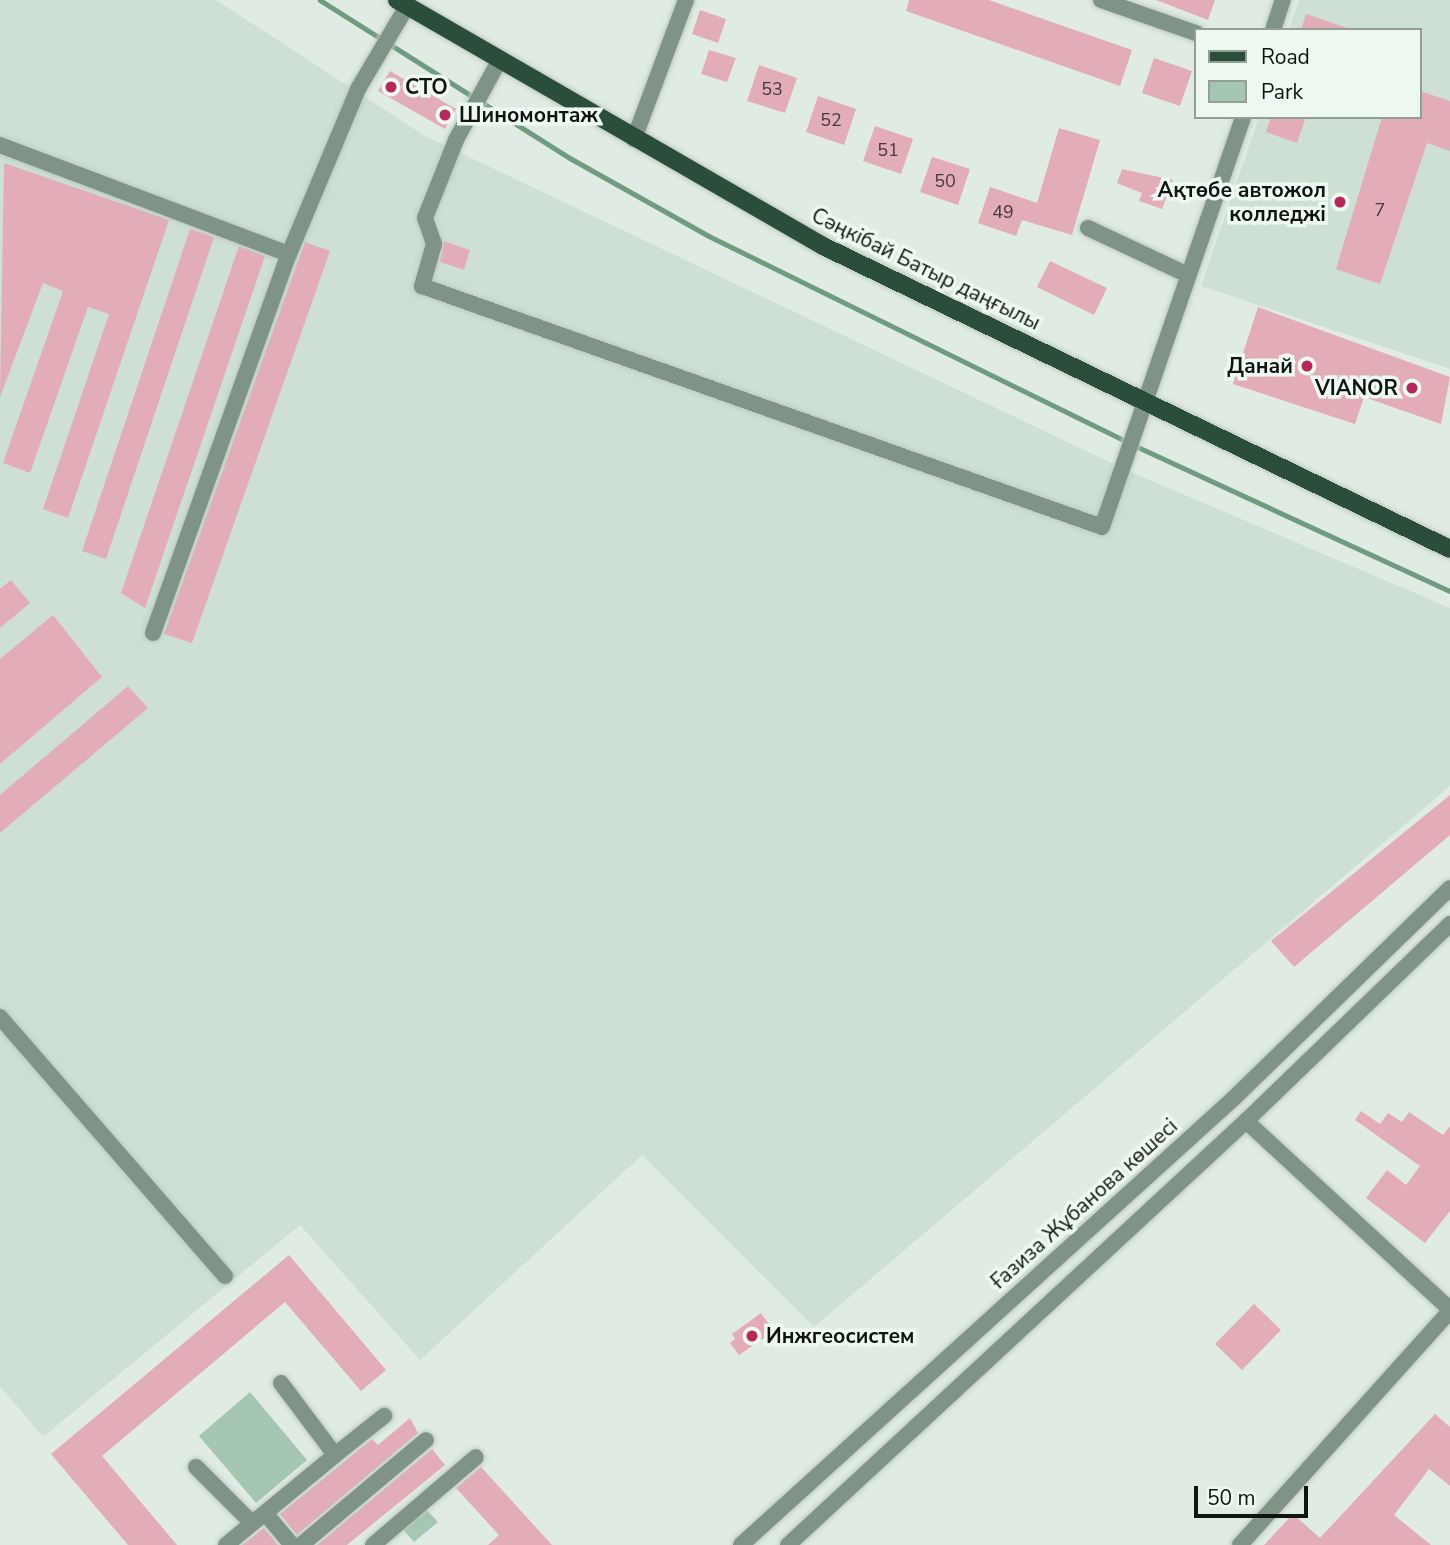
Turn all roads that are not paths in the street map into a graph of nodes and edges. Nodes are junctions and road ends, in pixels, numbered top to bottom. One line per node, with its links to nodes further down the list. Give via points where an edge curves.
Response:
1 (686, 0): 9 (street)
2 (1101, 0): 6 (street)
3 (1283, 0): 5 (street)
4 (402, 3): 7 (main road, Сәңкібай Батыр даңғылы); 12 (street)
5 (1274, 28)
6 (1194, 32)
7 (499, 61): 9 (main road, Сәңкібай Батыр даңғылы); 14 (street, via 425,218 435,244 422,286 1102,527)
8 (1242, 119): 13 (street)
9 (634, 139): 14 (main road, Сәңкібай Батыр даңғылы, via 824,246)
10 (0, 145): 12 (street)
11 (1088, 228): 13 (street)
12 (289, 254): 16 (street)
13 (1188, 275): 14 (street)
14 (1145, 401): 15 (main road, Сәңкібай Батыр даңғылы)
15 (1450, 549)
16 (153, 633)
17 (1448, 894): 35 (street, Ғазиза Жұбанова көшесі, via 1234,1098)
18 (1450, 924): 20 (street)
19 (0, 1017): 21 (street)
20 (1247, 1121): 22 (street); 36 (street)
21 (225, 1276)
22 (1450, 1310): 37 (street)
23 (281, 1383): 26 (street)
24 (384, 1416): 26 (street)
25 (426, 1440): 33 (street)
26 (335, 1455): 29 (street)
27 (476, 1457): 34 (street)
28 (196, 1467): 30 (street)
29 (265, 1513): 30 (street); 32 (street)
30 (252, 1524): 31 (street)
31 (226, 1545)
32 (292, 1545)
33 (301, 1545)
34 (373, 1545)
35 (740, 1545)
36 (788, 1545)
37 (1240, 1545)

